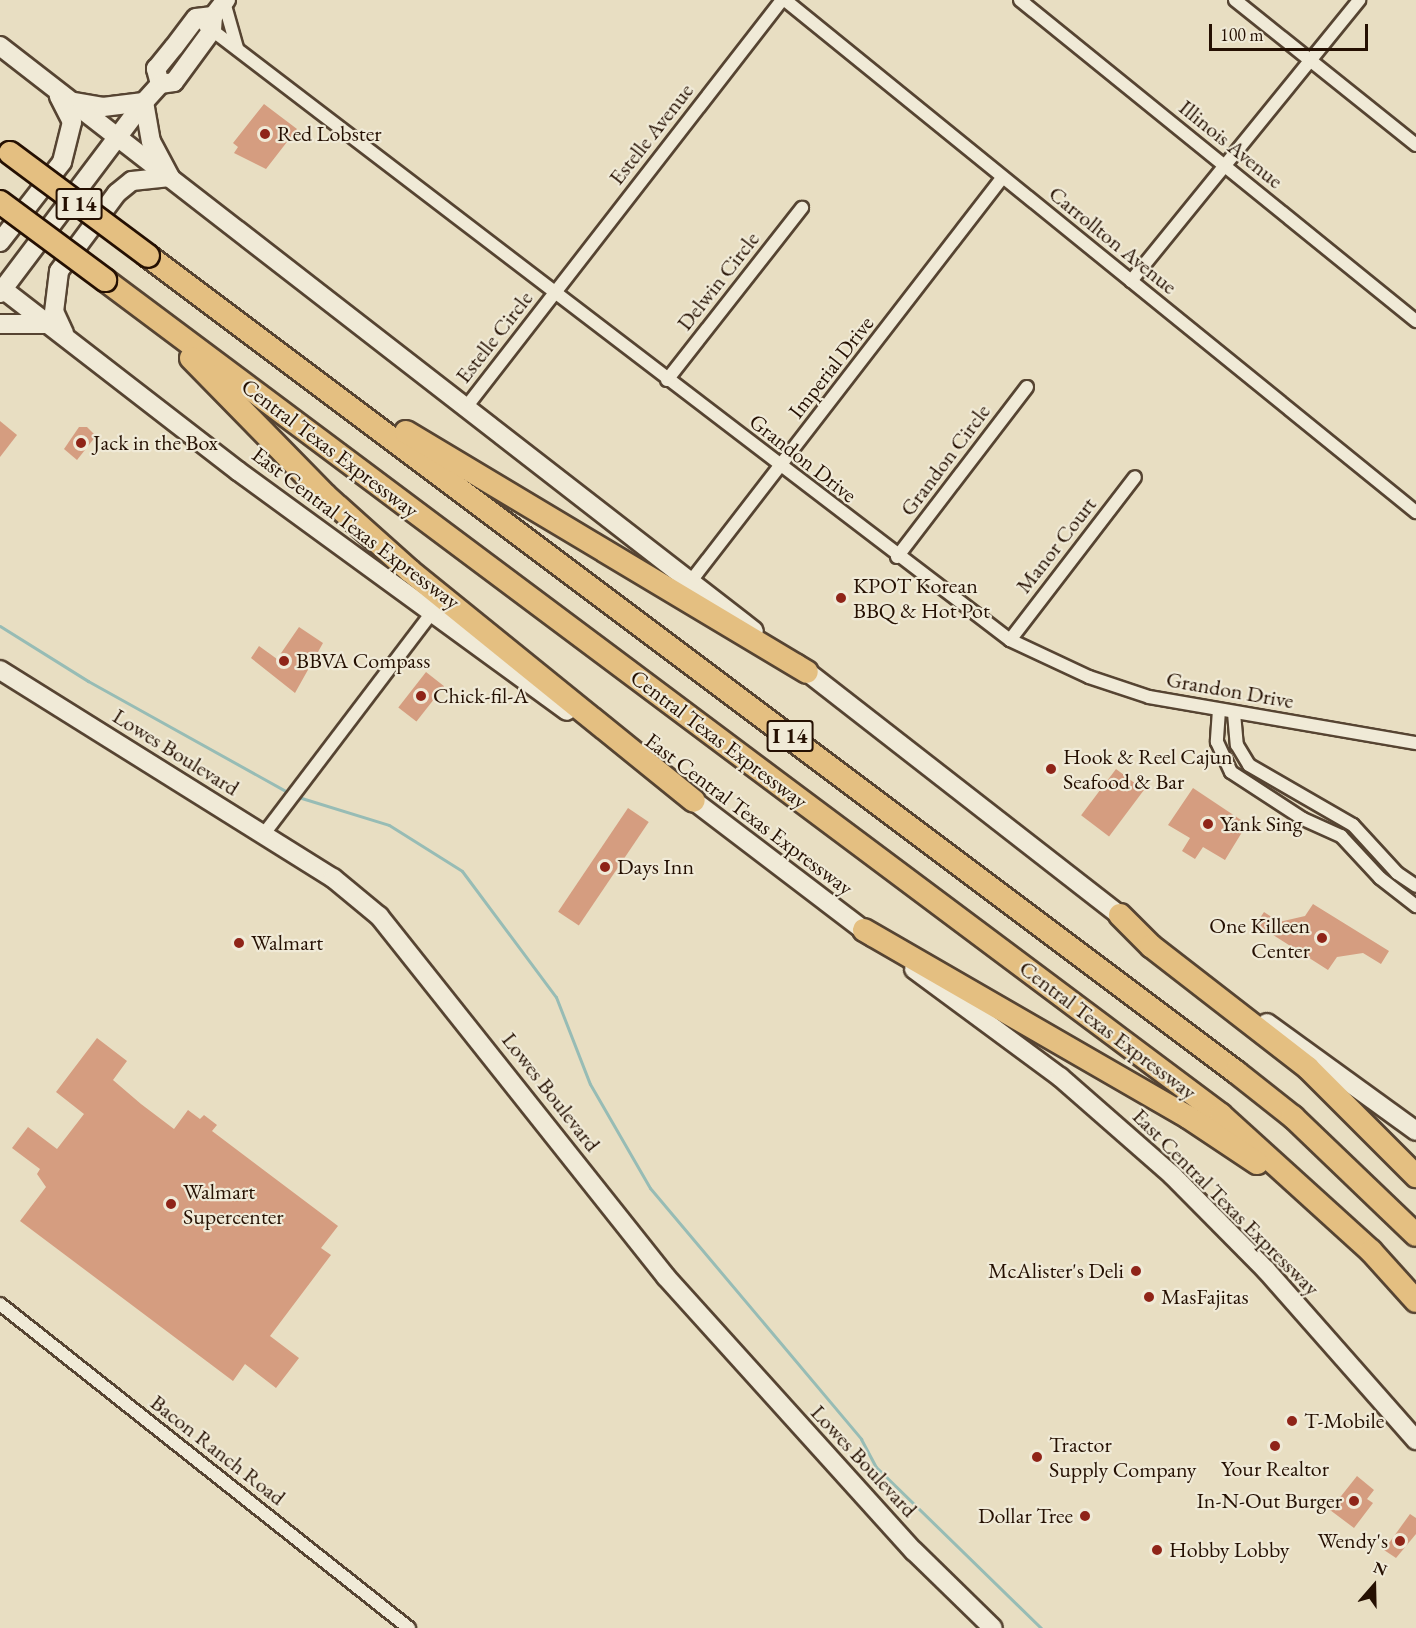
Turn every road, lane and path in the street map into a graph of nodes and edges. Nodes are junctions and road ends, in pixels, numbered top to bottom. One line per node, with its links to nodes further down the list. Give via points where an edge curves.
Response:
1 (783, 0): 18 (street, Carrollton Avenue); 24 (street, Estelle Avenue)
2 (1020, 0): 16 (street, Illinois Avenue)
3 (1235, 0): 8 (street)
4 (1359, 0): 8 (street)
5 (219, 12): 7 (street, Grandon Drive); 7 (street); 9 (main road, via 174,82); 9 (main road, via 196,18 156,69)
6 (0, 46): 10 (main road)
7 (238, 49): 24 (street, Grandon Drive)
8 (1310, 60): 14 (street); 16 (street)
9 (160, 84): 12 (main road)
10 (51, 86): 11 (main road); 21 (main road, via 68,108 70,142 62,162)
11 (70, 101): 12 (main road, via 103,108); 13 (main road)
12 (144, 102): 13 (main road); 17 (main road, via 151,141)
13 (119, 138): 17 (main road); 23 (main road)
14 (1416, 145)
15 (5, 149): 31 (highway, Central Texas Expressway / I 14, bridge)
16 (1224, 165): 22 (street); 26 (street, Illinois Avenue)
17 (170, 177): 28 (main road, via 132,181 117,193 59,271 54,312); 32 (main road)
18 (1002, 178): 22 (street, Carrollton Avenue); 33 (street, Imperial Drive)
19 (0, 202): 25 (highway, Central Texas Expressway / I 14, bridge)
20 (801, 207): 29 (street, Delwin Circle)
21 (0, 242)
22 (1131, 281): 35 (street, Carrollton Avenue)
23 (1, 290): 28 (main road, East Central Texas Expressway)
24 (554, 293): 29 (street, Grandon Drive); 32 (street, Estelle Circle)
25 (147, 310): 47 (highway, via 334,503 462,616); 58 (highway, Central Texas Expressway / I 14, via 1221,1115)
26 (1416, 321)
27 (0, 324): 28 (main road)
28 (58, 330): 38 (main road, East Central Texas Expressway)
29 (667, 380): 33 (street, Grandon Drive)
30 (1027, 387): 36 (street, Grandon Circle)
31 (328, 390): 41 (highway, via 350,397); 57 (highway, Central Texas Expressway / I 14, via 1236,1072 1293,1117)
32 (467, 406): 37 (main road)
33 (780, 467): 36 (street, Grandon Drive); 37 (street, Imperial Drive)
34 (1135, 477): 39 (street, Manor Court)
35 (1416, 512)
36 (897, 558): 39 (street, Grandon Drive)
37 (691, 581): 41 (main road)
38 (430, 614): 47 (main road, East Central Texas Expressway); 50 (street)
39 (1010, 639): 42 (street, Grandon Drive, via 1117,688)
40 (0, 670): 50 (main road, Lowes Boulevard)
41 (807, 672): 53 (main road)
42 (1219, 710): 43 (street, Grandon Drive); 46 (street, via 1222,759)
43 (1234, 713): 44 (street, Grandon Drive); 45 (street, via 1242,758)
44 (1416, 743)
45 (1263, 775): 46 (street); 48 (street)
46 (1253, 789): 49 (street)
47 (694, 801): 54 (main road, East Central Texas Expressway)
48 (1317, 808): 49 (street); 51 (street, via 1353,825 1397,873)
49 (1311, 822): 52 (street, via 1341,836 1380,878)
50 (263, 835): 63 (main road, Lowes Boulevard, via 333,878 379,916 673,1286 914,1551)
51 (1416, 886)
52 (1415, 900)
53 (1120, 915): 55 (main road); 56 (highway, via 1151,946 1308,1068)
54 (864, 930): 58 (highway, via 1188,1117 1250,1157); 61 (main road, East Central Texas Expressway, via 1060,1077 1172,1175 1266,1270)
55 (1416, 1131)
56 (1416, 1176)
57 (1416, 1234)
58 (1371, 1251): 59 (highway, Central Texas Expressway / I 14)
59 (1416, 1301)
60 (0, 1304): 62 (street, Bacon Ranch Road)
61 (1416, 1440)
62 (409, 1628)
63 (993, 1628)

